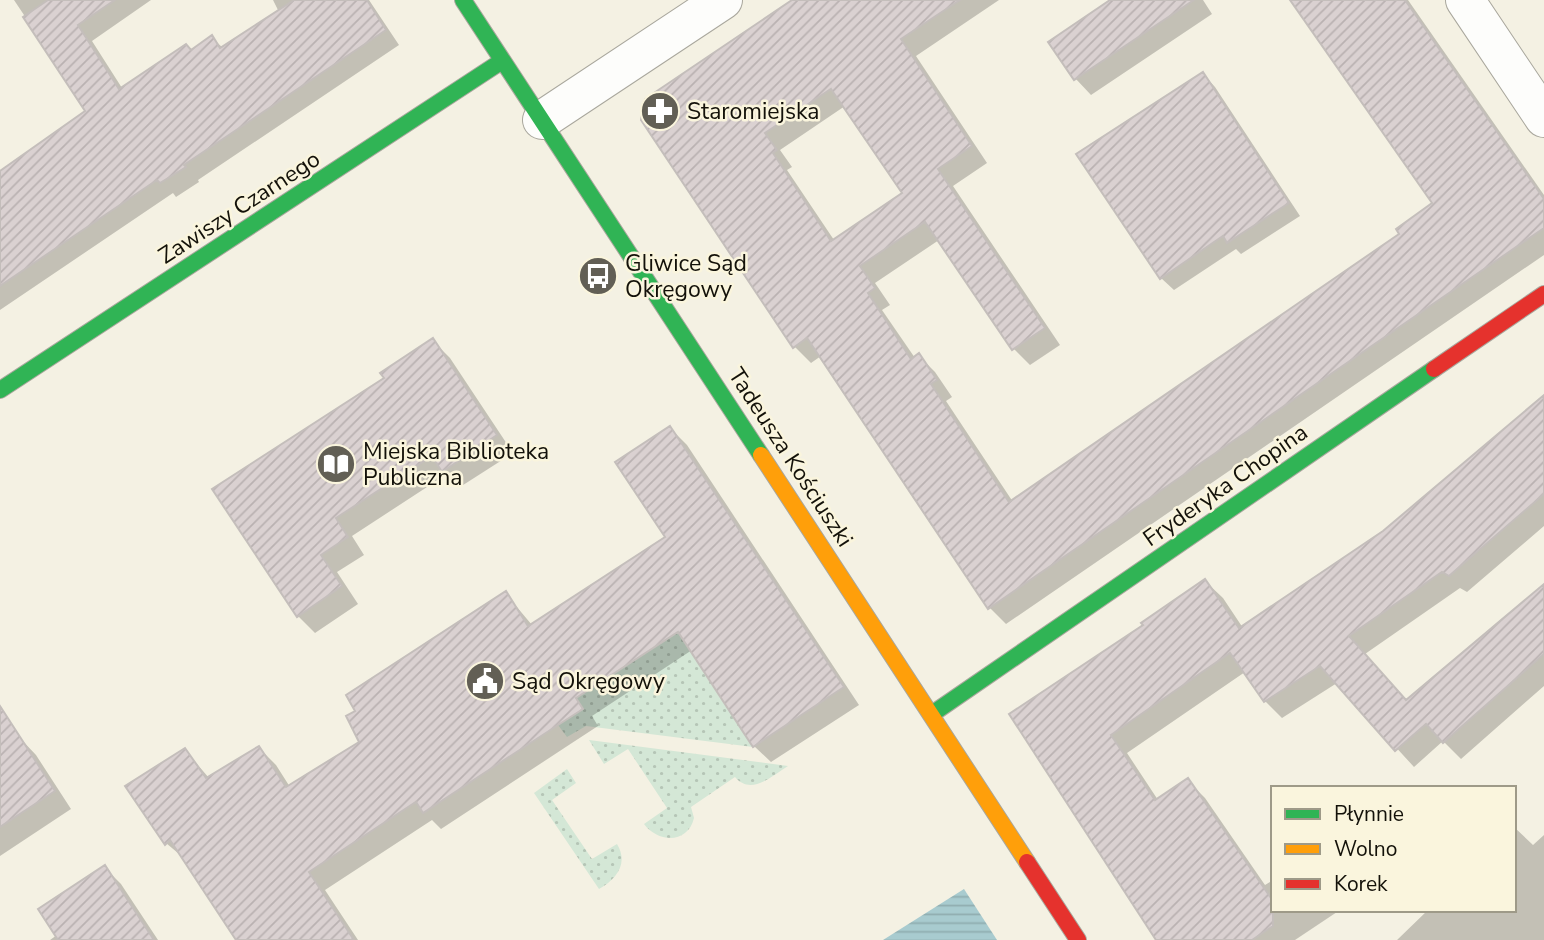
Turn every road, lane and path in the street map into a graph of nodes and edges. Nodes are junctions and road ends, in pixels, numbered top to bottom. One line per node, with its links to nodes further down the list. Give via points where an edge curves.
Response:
1 (463, 0): 4 (street, Tadeusza Kościuszki)
2 (723, 0): 6 (street)
3 (1465, 0): 5 (street)
4 (502, 61): 6 (street, Tadeusza Kościuszki); 8 (street, Zawiszy Czarnego)
5 (1544, 118)
6 (542, 120): 9 (street, Tadeusza Kościuszki)
7 (1544, 294): 9 (street, Fryderyka Chopina)
8 (0, 390)
9 (932, 714): 10 (street, Tadeusza Kościuszki)
10 (1078, 940)

